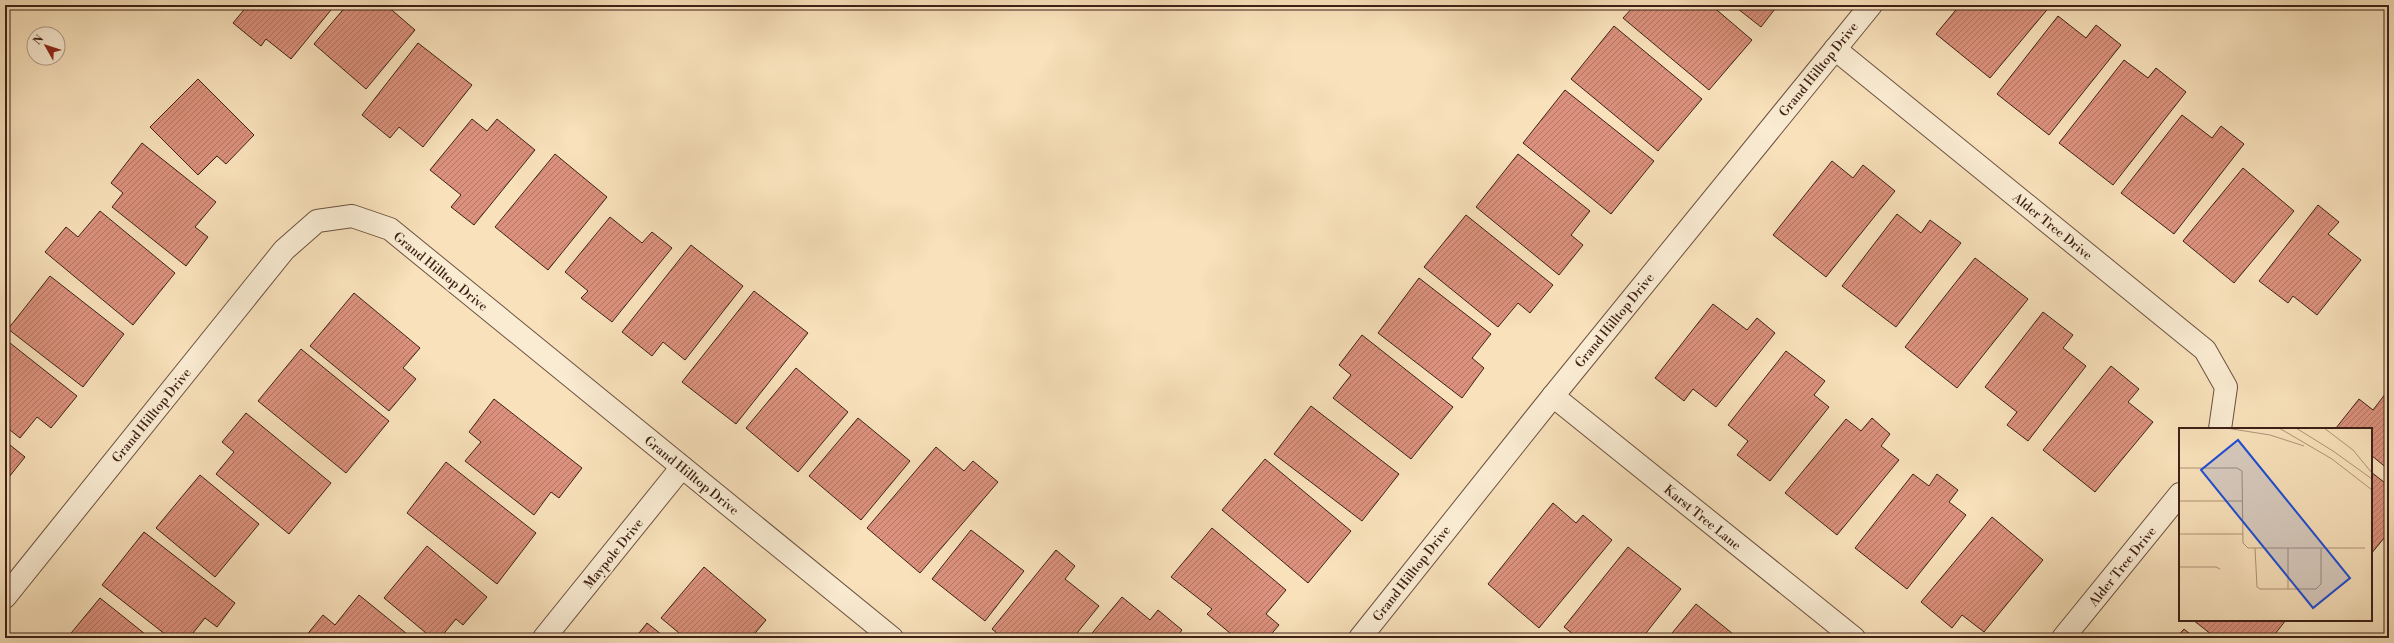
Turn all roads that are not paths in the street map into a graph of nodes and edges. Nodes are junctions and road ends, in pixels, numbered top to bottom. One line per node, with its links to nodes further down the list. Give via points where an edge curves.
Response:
1 (1871, 5): 2 (street, Grand Hilltop Drive)
2 (1835, 49): 3 (street, Grand Hilltop Drive); 4 (street, Alder Tree Drive, via 2205,350 2226,387)
3 (1553, 396): 10 (street, Grand Hilltop Drive); 11 (street, Karst Tree Lane)
4 (2220, 428)
5 (682, 467): 7 (street, Grand Hilltop Drive, via 390,229 352,216 318,221 284,250); 8 (street, Maypole Drive); 9 (street, Grand Hilltop Drive)
6 (2179, 495): 12 (street, Alder Tree Drive)
7 (5, 597)
8 (544, 638)
9 (892, 638)
10 (1360, 638)
11 (1854, 638)
12 (2063, 638)

